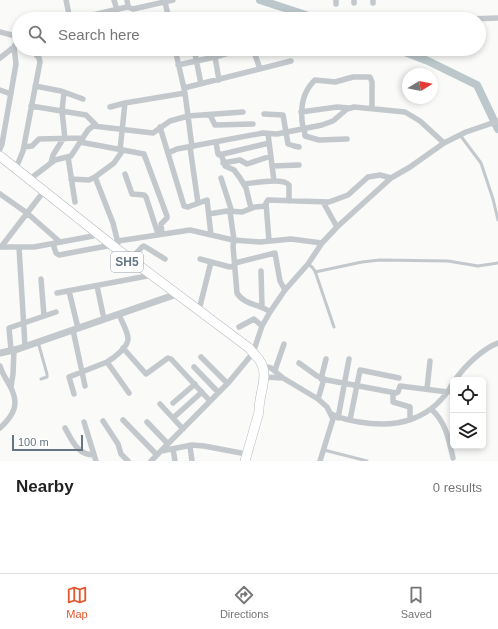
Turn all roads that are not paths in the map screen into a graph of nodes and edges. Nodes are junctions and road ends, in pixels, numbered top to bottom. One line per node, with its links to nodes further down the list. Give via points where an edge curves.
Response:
1 (114, 0): 7 (street)
2 (127, 0): 6 (street)
3 (173, 0): 5 (street)
4 (68, 2): 8 (street)
5 (165, 2): 6 (street, via 133,9); 10 (street)
6 (128, 7): 7 (street)
7 (117, 10): 9 (street)
8 (69, 12)
9 (108, 12)
10 (166, 12)
11 (486, 18): 12 (street)
12 (498, 18)
13 (0, 32): 14 (street)
14 (12, 35)
15 (12, 49): 23 (street)
16 (15, 56): 34 (street)
17 (37, 56): 30 (street, via 40,60)
18 (176, 56): 26 (street)
19 (195, 56): 25 (street)
20 (218, 56): 22 (street)
21 (255, 56): 27 (street)
22 (215, 57): 25 (street); 28 (street)
23 (0, 58)
24 (291, 61): 27 (street)
25 (196, 62): 26 (street); 29 (street)
26 (178, 65): 32 (street)
27 (260, 69): 28 (street)
28 (218, 80): 29 (street)
29 (201, 84): 32 (street)
30 (35, 86): 33 (street); 37 (street)
31 (0, 90): 34 (street)
32 (184, 90): 36 (street); 46 (street)
33 (64, 92): 35 (street); 41 (street)
34 (11, 94): 65 (street)
35 (83, 99)
36 (125, 103): 38 (street); 52 (street)
37 (32, 106): 41 (street); 62 (street)
38 (110, 107)
39 (349, 108): 40 (street); 43 (street); 51 (street, via 334,121)
40 (372, 108): 43 (street, via 372,80 367,76 339,81 315,80 305,94); 61 (street, via 412,115)
41 (62, 111): 49 (street, via 86,115); 56 (street)
42 (243, 112): 45 (street)
43 (301, 112): 51 (street)
44 (264, 114): 53 (street, via 283,115)
45 (210, 115): 46 (street); 48 (street, via 215,125)
46 (191, 116): 50 (street, via 167,121); 63 (street)
47 (498, 121): 55 (street)
48 (254, 124)
49 (96, 125): 52 (street); 58 (street, via 90,128)
50 (160, 127): 52 (street, via 153,133); 67 (street)
51 (304, 128): 53 (street); 57 (street, via 305,136 319,140)
52 (122, 129): 66 (street)
53 (286, 132): 54 (street); 64 (street, via 288,144)
54 (268, 134): 59 (street); 60 (street)
55 (460, 135): 61 (street); 97 (lane, via 481,163)
56 (64, 139): 58 (street); 62 (street, via 39,140 32,146); 74 (street, via 52,155)
57 (347, 139)
58 (81, 140): 66 (street); 71 (street)
59 (216, 142): 63 (street); 68 (street, via 218,154)
60 (269, 143): 68 (street); 70 (street)
61 (444, 143): 81 (street)
62 (24, 147): 77 (street)
63 (191, 147): 67 (street); 91 (street)
64 (299, 147)
65 (0, 149)
66 (121, 150): 79 (street, via 114,163); 99 (street, via 145,156 167,216 161,224)
67 (168, 153): 91 (street, via 184,206)
68 (222, 154): 73 (street)
69 (0, 156): 77 (main road, SH5)
70 (271, 156): 73 (street, via 247,164 240,160); 76 (street)
71 (68, 157): 74 (street); 83 (street)
72 (0, 162): 87 (main road, SH5)
73 (223, 162): 85 (street, via 225,166 234,170)
74 (51, 163): 82 (street)
75 (300, 165): 76 (street)
76 (272, 166): 84 (street)
77 (16, 168): 82 (main road, SH5)
78 (125, 174): 99 (street, via 132,194 146,197)
79 (95, 177): 83 (street, via 88,180); 107 (street)
80 (221, 178): 94 (street)
81 (391, 178): 90 (street, via 380,175 368,177 348,196); 98 (street)
82 (30, 179): 107 (main road, SH5)
83 (71, 179): 89 (street)
84 (274, 181): 85 (street); 88 (street, via 288,184)
85 (244, 184): 93 (street)
86 (0, 194): 95 (street)
87 (41, 195): 95 (street); 101 (main road, SH5)
88 (289, 201): 90 (street); 92 (street, via 268,200)
89 (75, 202)
90 (323, 202): 98 (street)
91 (198, 203): 96 (street, via 207,200)
92 (266, 206): 93 (street); 103 (street)
93 (251, 208): 94 (street, via 242,212)
94 (231, 212): 96 (street); 102 (street)
95 (27, 213): 104 (street); 109 (street)
96 (209, 214): 100 (street)
97 (498, 220)
98 (337, 227): 105 (street)
99 (160, 234): 100 (street, via 190,230); 107 (street)
100 (211, 235): 102 (street)
101 (93, 236): 104 (street); 108 (main road, SH5)
102 (233, 240): 103 (street); 116 (street)
103 (269, 241): 105 (street)
104 (60, 242): 106 (street)
105 (322, 243): 117 (street)
106 (53, 244): 108 (street, via 58,255); 110 (street)
107 (118, 245): 111 (main road, SH5)
108 (107, 246): 120 (main road, SH5)
109 (1, 247): 110 (street)
110 (20, 247): 134 (street)
111 (131, 259): 113 (street, via 144,246); 126 (main road, SH5)
112 (200, 259): 114 (street)
113 (165, 260)
114 (211, 262): 116 (street, via 230,267); 128 (street)
115 (498, 263): 119 (lane, via 478,266 448,261 380,260)
116 (235, 264): 123 (street, via 275,253 280,280); 127 (street, via 240,296 249,303)
117 (308, 264): 119 (lane); 123 (street)
118 (261, 270): 127 (street)
119 (315, 272): 137 (lane)
120 (147, 276): 122 (street); 126 (main road, SH5)
121 (41, 280): 132 (street)
122 (97, 286): 124 (street); 133 (street)
123 (285, 290): 130 (street)
124 (69, 291): 125 (street); 138 (street)
125 (57, 293)
126 (175, 295): 128 (main road, SH5); 131 (street); 146 (main road, SH5, via 246,352)
127 (262, 307): 130 (street)
128 (199, 310): 146 (main road, SH5, via 249,348)
129 (56, 312): 132 (street)
130 (270, 312): 135 (street)
131 (119, 314): 133 (street); 143 (street, via 128,337)
132 (44, 316): 134 (street)
133 (104, 319): 138 (street)
134 (24, 322): 142 (street); 144 (street, via 9,328)
135 (262, 326): 136 (street, via 254,319); 146 (street)
136 (239, 328)
137 (334, 328)
138 (76, 329): 139 (street); 157 (street)
139 (38, 342): 142 (street); 162 (lane, via 47,374 47,377)
140 (498, 343): 159 (street, via 490,346)
141 (284, 344): 156 (street)
142 (25, 346): 144 (street)
143 (123, 348): 151 (street); 166 (street, via 145,373 149,373 170,358)
144 (13, 350): 145 (street); 169 (street)
145 (0, 353)
146 (254, 355): 154 (main road, SH5); 164 (street)
147 (202, 357): 164 (street)
148 (326, 359): 163 (street)
149 (349, 359): 165 (street)
150 (430, 361): 171 (street)
151 (107, 362): 157 (street); 175 (street)
152 (299, 363): 163 (street)
153 (0, 366): 169 (street)
154 (262, 366): 156 (street); 158 (main road, SH5)
155 (194, 367): 173 (street)
156 (275, 370): 160 (street)
157 (82, 372): 167 (street); 177 (street, via 69,377)
158 (264, 376): 160 (street); 201 (main road, SH5, via 258,404 259,412)
159 (458, 377)
160 (283, 378): 178 (street)
161 (399, 378): 168 (street, via 361,370)
162 (41, 379)
163 (323, 379): 165 (street); 178 (street)
164 (227, 383): 173 (street)
165 (344, 383): 168 (street); 185 (street)
166 (195, 384): 172 (street); 180 (street)
167 (85, 386)
168 (357, 386): 176 (street); 187 (street)
169 (11, 387): 192 (street, via 14,412)
170 (450, 388): 174 (street)
171 (427, 389): 174 (street); 176 (street, via 400,386 398,392)
172 (202, 392): 179 (street); 184 (street)
173 (218, 392): 179 (street)
174 (448, 392): 182 (street)
175 (129, 393)
176 (393, 393): 188 (street, via 393,402 410,407)
177 (74, 394)
178 (318, 399): 183 (street)
179 (210, 400): 194 (street)
180 (173, 403)
181 (160, 404): 184 (street)
182 (431, 409): 188 (street); 202 (street, via 438,415 447,431)
183 (330, 413): 185 (street); 198 (street, via 333,419)
184 (173, 418): 194 (street)
185 (338, 418): 187 (street)
186 (123, 420): 199 (street)
187 (350, 420): 188 (street, via 383,425)
188 (410, 420)
189 (103, 421): 204 (street)
190 (84, 422): 200 (street)
191 (147, 422): 195 (street)
192 (0, 426)
193 (65, 428): 200 (street, via 76,448)
194 (183, 429): 195 (street)
195 (168, 444): 199 (street)
196 (190, 446): 197 (street); 201 (street, via 204,446); 207 (street)
197 (173, 448): 199 (street); 206 (street)
198 (323, 450): 203 (lane); 208 (street)
199 (158, 453): 205 (street)
200 (95, 458)
201 (242, 459)
202 (456, 459)
203 (367, 460)
204 (128, 461)
205 (151, 461)
206 (175, 461)
207 (192, 461)
208 (320, 461)

